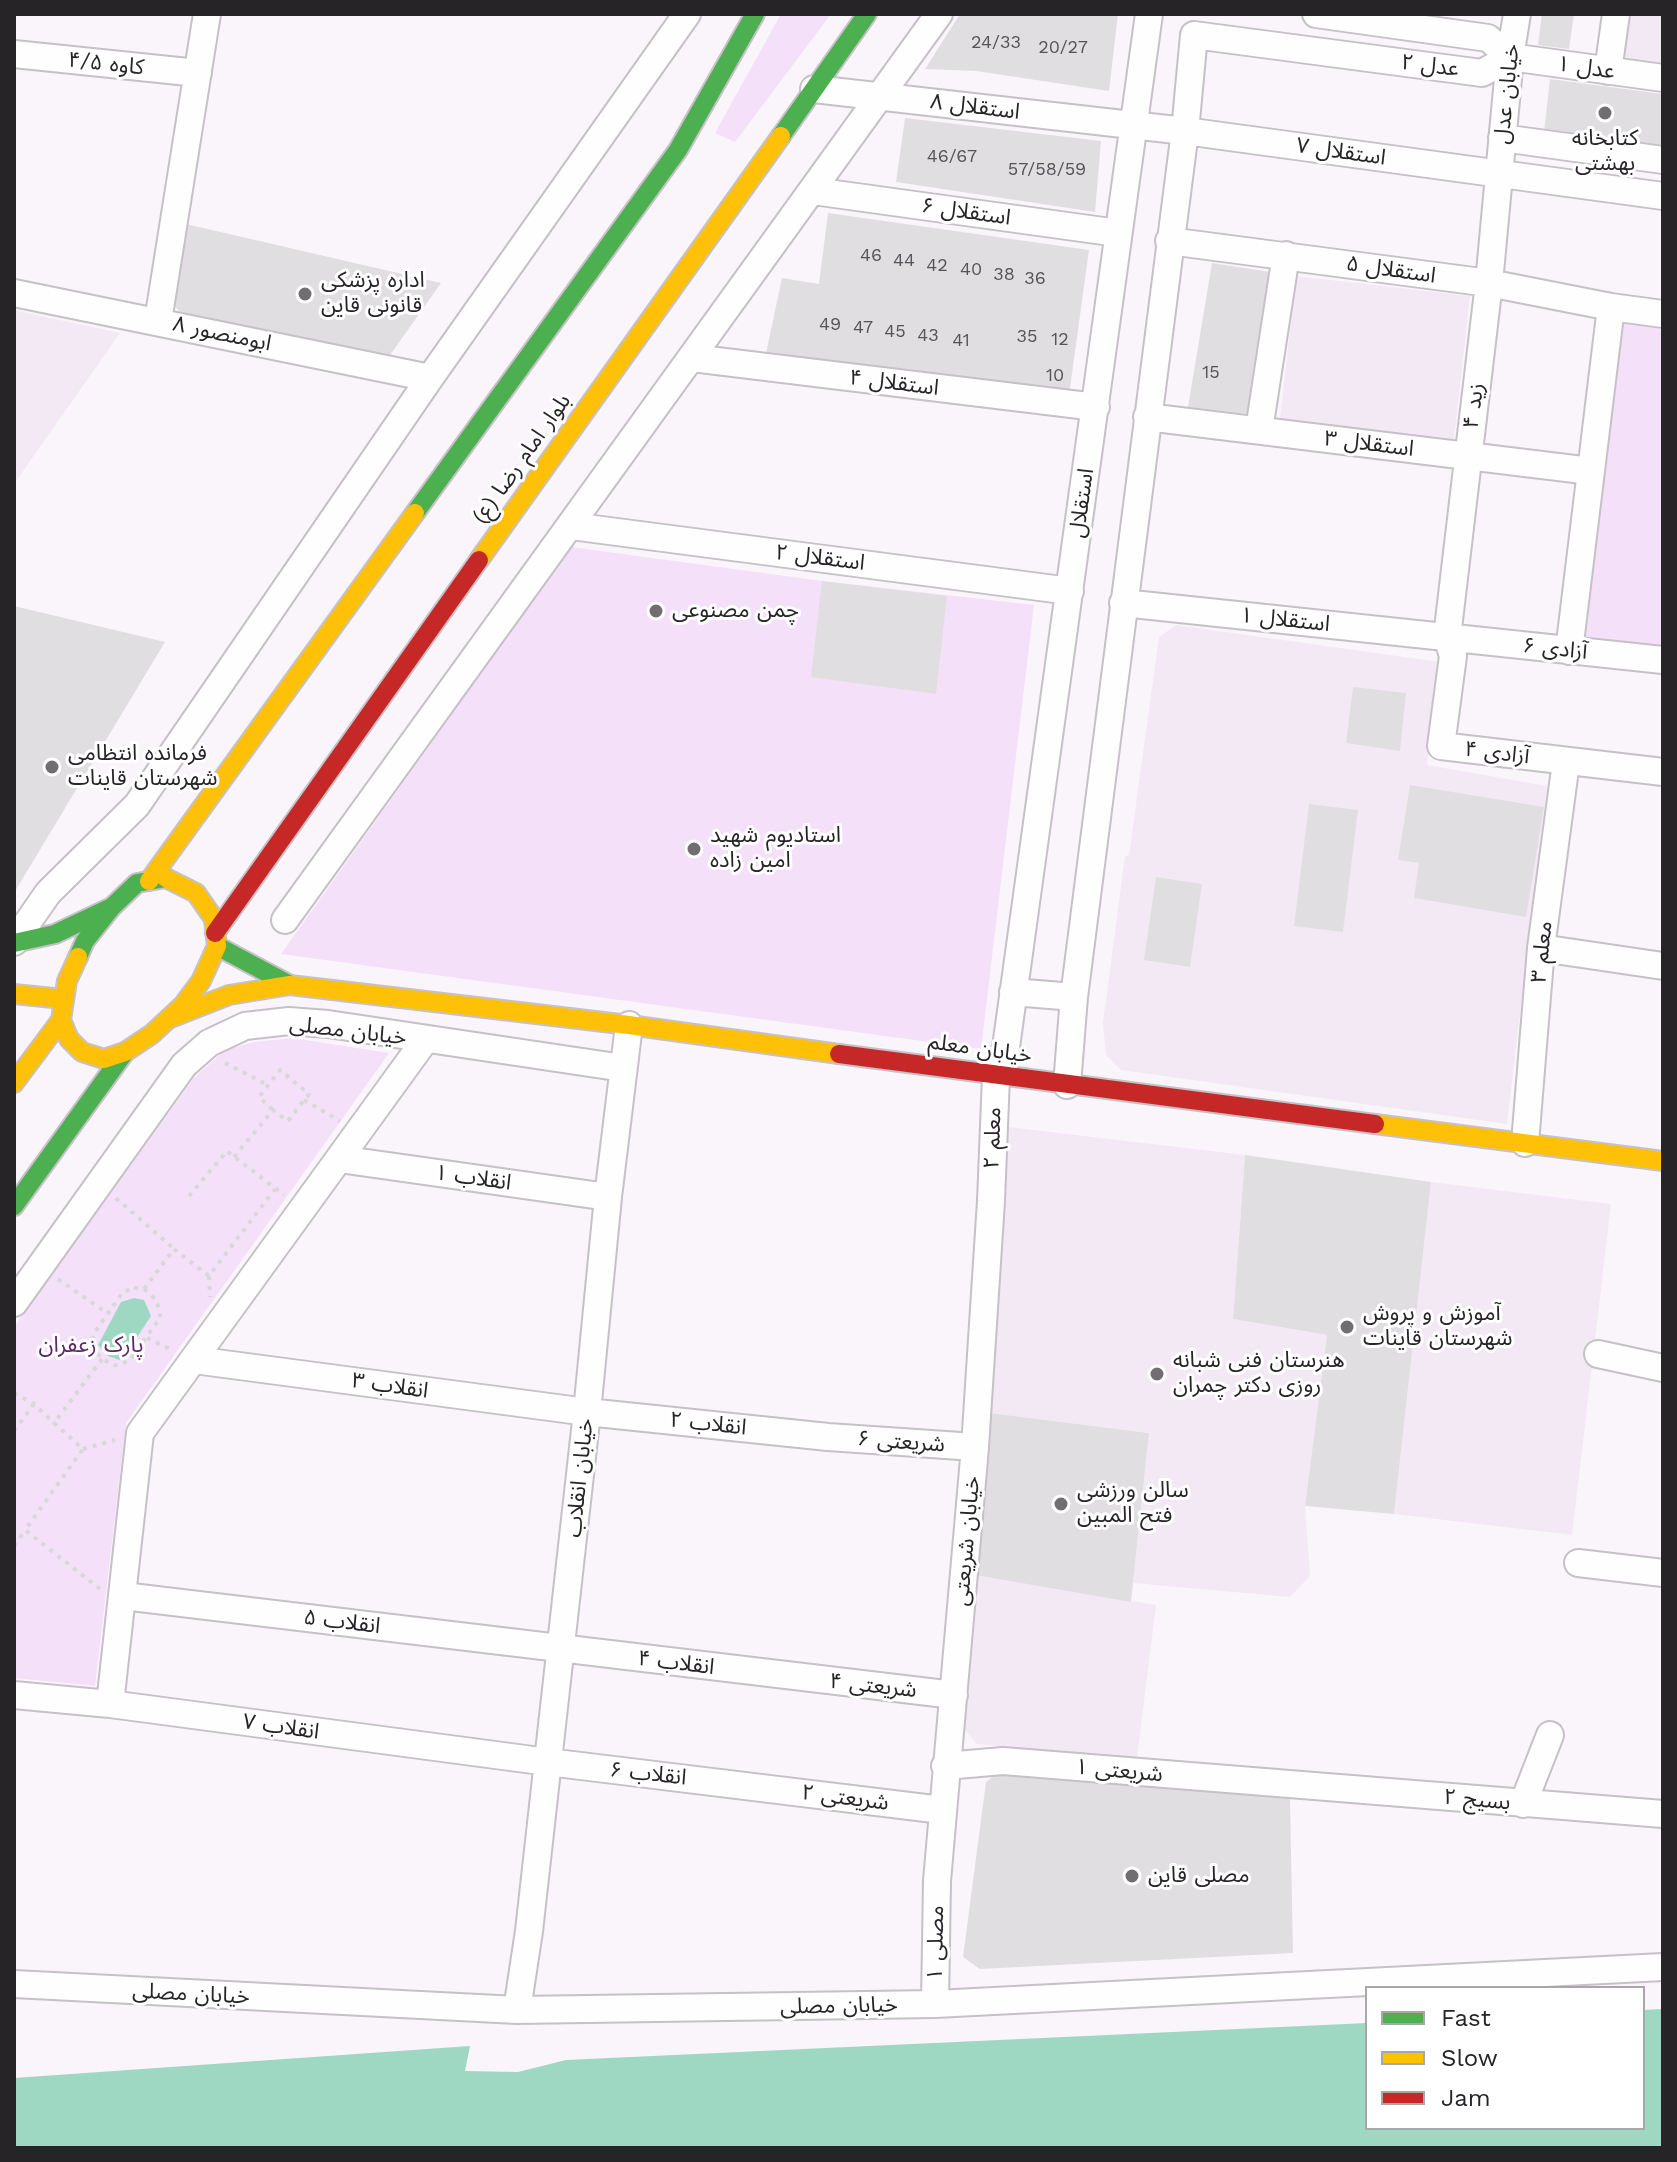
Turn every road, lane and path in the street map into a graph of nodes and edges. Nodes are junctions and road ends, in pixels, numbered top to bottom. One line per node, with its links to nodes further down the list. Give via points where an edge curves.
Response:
1 (207, 14): 13 (street)
2 (687, 14): 33 (street)
3 (755, 14): 47 (main road, via 678,150)
4 (867, 14): 15 (main road, بلوار امام رضا (ع))
5 (939, 14): 16 (street)
6 (1149, 14): 17 (street, استقلال)
7 (1316, 14): 11 (street, عدل ۲, via 1488,38)
8 (1517, 14): 11 (street, خیابان عدل)
9 (1616, 14): 12 (street)
10 (14, 54): 13 (street, کاوه ۴/۵)
11 (1510, 57): 12 (street, عدل ۱); 18 (street, عدل ۲, via 1482,73 1194,35); 19 (street, خیابان عدل)
12 (1608, 71): 14 (street, عدل ۱)
13 (198, 73): 31 (street)
14 (1663, 78)
15 (814, 89): 16 (street, استقلال ۸); 50 (main road, بلوار امام رضا (ع))
16 (881, 97): 17 (street, استقلال ۸); 22 (street)
17 (1135, 126): 18 (street, استقلال ۸); 24 (street, استقلال)
18 (1185, 131): 21 (street, استقلال ۷); 25 (street)
19 (1502, 138): 20 (street); 21 (street, خیابان عدل)
20 (1663, 160)
21 (1498, 174): 23 (street, استقلال ۷); 27 (street, زید ۴)
22 (813, 191): 24 (street, استقلال ۶); 32 (street)
23 (1663, 196)
24 (1118, 233): 34 (street, استقلال)
25 (1169, 241): 26 (street, استقلال ۵); 35 (street)
26 (1286, 255): 27 (street, استقلال ۵); 36 (street)
27 (1489, 283): 29 (street, استقلال ۵); 37 (street, زید ۴)
28 (14, 293): 31 (street, ابومنصور ۸)
29 (1611, 307): 30 (street, استقلال ۵); 38 (street)
30 (1663, 314)
31 (158, 321): 33 (street, ابومنصور ۸)
32 (692, 358): 34 (street, استقلال ۴); 39 (street)
33 (430, 378): 51 (street, via 137,805 48,893)
34 (1096, 407): 40 (street, استقلال)
35 (1147, 417): 36 (street, استقلال ۳); 41 (street)
36 (1259, 430): 37 (street, استقلال ۳)
37 (1468, 456): 38 (street, استقلال ۳); 42 (street, زید ۴)
38 (1591, 471): 43 (street)
39 (571, 526): 40 (street, استقلال ۲); 49 (street)
40 (1070, 591): 55 (street, استقلال)
41 (1123, 603): 42 (street, استقلال ۱); 57 (street)
42 (1447, 637): 43 (street, آزادی ۶); 45 (street, آزادی ۴, via 1453,656 1441,746)
43 (1569, 651): 44 (street, آزادی ۶)
44 (1663, 660)
45 (1566, 762): 46 (street, آزادی ۴); 52 (street, معلم ۳)
46 (1663, 772)
47 (149, 881): 48 (main road, via 137,883); 50 (main road, via 166,878 196,893 214,919)
48 (112, 907): 51 (main road, via 55,934); 58 (main road, via 85,941)
49 (285, 920)
50 (216, 939): 54 (main road); 59 (main road, via 201,981)
51 (14, 942)
52 (1541, 948): 53 (street); 73 (street, معلم ۳)
53 (1662, 958)
54 (290, 985): 59 (main road, via 229,995); 61 (main road, خیابان معلم)
55 (1013, 992): 57 (street); 66 (street, استقلال, via 1006,1047)
56 (14, 994): 58 (main road)
57 (1074, 997): 69 (street)
58 (63, 999): 60 (main road)
59 (168, 1019): 63 (main road)
60 (61, 1020): 63 (main road, via 82,1052 104,1059); 67 (main road)
61 (629, 1025): 65 (street, خیابان انقلاب); 66 (main road, خیابان معلم)
62 (425, 1040): 65 (street, خیابان مصلی); 72 (street); 77 (street, خیابان مصلی, via 302,1022 245,1026 209,1043 184,1065)
63 (125, 1052): 82 (main road)
64 (220, 1059): 68 (path)
65 (623, 1068): 80 (street, خیابان انقلاب)
66 (996, 1076): 69 (main road, خیابان معلم); 81 (street, معلم ۲)
67 (14, 1083)
68 (268, 1085): 70 (path, via 280,1070 309,1094); 71 (path, via 259,1097)
69 (1067, 1085): 73 (main road, خیابان معلم)
70 (304, 1100): 71 (path, via 288,1121); 72 (path)
71 (273, 1110): 74 (path)
72 (358, 1132): 75 (street)
73 (1525, 1143): 76 (main road, خیابان معلم)
74 (234, 1157): 78 (path); 79 (path, via 227,1151)
75 (339, 1159): 80 (street, انقلاب ۱); 83 (street)
76 (1663, 1161)
77 (100, 1184): 84 (path); 85 (street, خیابان مصلی)
78 (275, 1189): 83 (path); 84 (path, via 209,1276)
79 (189, 1196)
80 (608, 1197): 95 (street, خیابان انقلاب)
81 (991, 1201): 100 (street, خیابان شریعتی)
82 (14, 1206)
83 (303, 1206): 91 (street)
84 (174, 1249): 86 (path)
85 (40, 1267): 87 (street, خیابان مصلی); 88 (path)
86 (144, 1289): 88 (path, via 123,1292); 90 (path, via 160,1309 160,1318 131,1358 121,1365)
87 (14, 1303)
88 (107, 1313): 90 (path, via 91,1344)
89 (1598, 1354): 92 (street)
90 (102, 1359): 96 (path)
91 (194, 1360): 95 (street, انقلاب ۳); 98 (street)
92 (1663, 1368)
93 (14, 1393): 94 (path)
94 (34, 1404): 96 (path); 97 (path)
95 (587, 1412): 99 (street, انقلاب ۲); 107 (street, خیابان انقلاب)
96 (54, 1423): 101 (path)
97 (14, 1431)
98 (140, 1433): 101 (path); 106 (street)
99 (828, 1437): 100 (street, شریعتی ۶)
100 (975, 1447): 110 (street, خیابان شریعتی)
101 (83, 1449): 102 (path)
102 (25, 1530): 103 (path); 106 (path)
103 (14, 1546)
104 (1578, 1563): 105 (street)
105 (1663, 1573)
106 (123, 1601): 107 (street, انقلاب ۵); 111 (street)
107 (560, 1649): 108 (street, انقلاب ۴); 113 (street, خیابان انقلاب)
108 (791, 1677): 110 (street, شریعتی ۴)
109 (14, 1695): 111 (street, انقلاب ۷)
110 (954, 1695): 114 (street, خیابان شریعتی)
111 (110, 1704): 113 (street, انقلاب ۷)
112 (1550, 1735): 117 (street)
113 (548, 1762): 115 (street, انقلاب ۶); 124 (street, خیابان انقلاب)
114 (945, 1766): 116 (street, شریعتی ۱, via 1003,1761); 118 (street, خیابان شریعتی)
115 (747, 1785): 118 (street, شریعتی ۲)
116 (1292, 1785): 117 (street, بسیج ۲)
117 (1523, 1804): 119 (street, بسیج ۲)
118 (942, 1810): 120 (street, خیابان شریعتی)
119 (1663, 1814)
120 (937, 1881): 123 (street, مصلی ۱)
121 (1663, 1967): 123 (street, خیابان مصلی)
122 (14, 1984): 124 (street, خیابان مصلی)
123 (935, 2004): 124 (street, خیابان مصلی)
124 (517, 2010)

